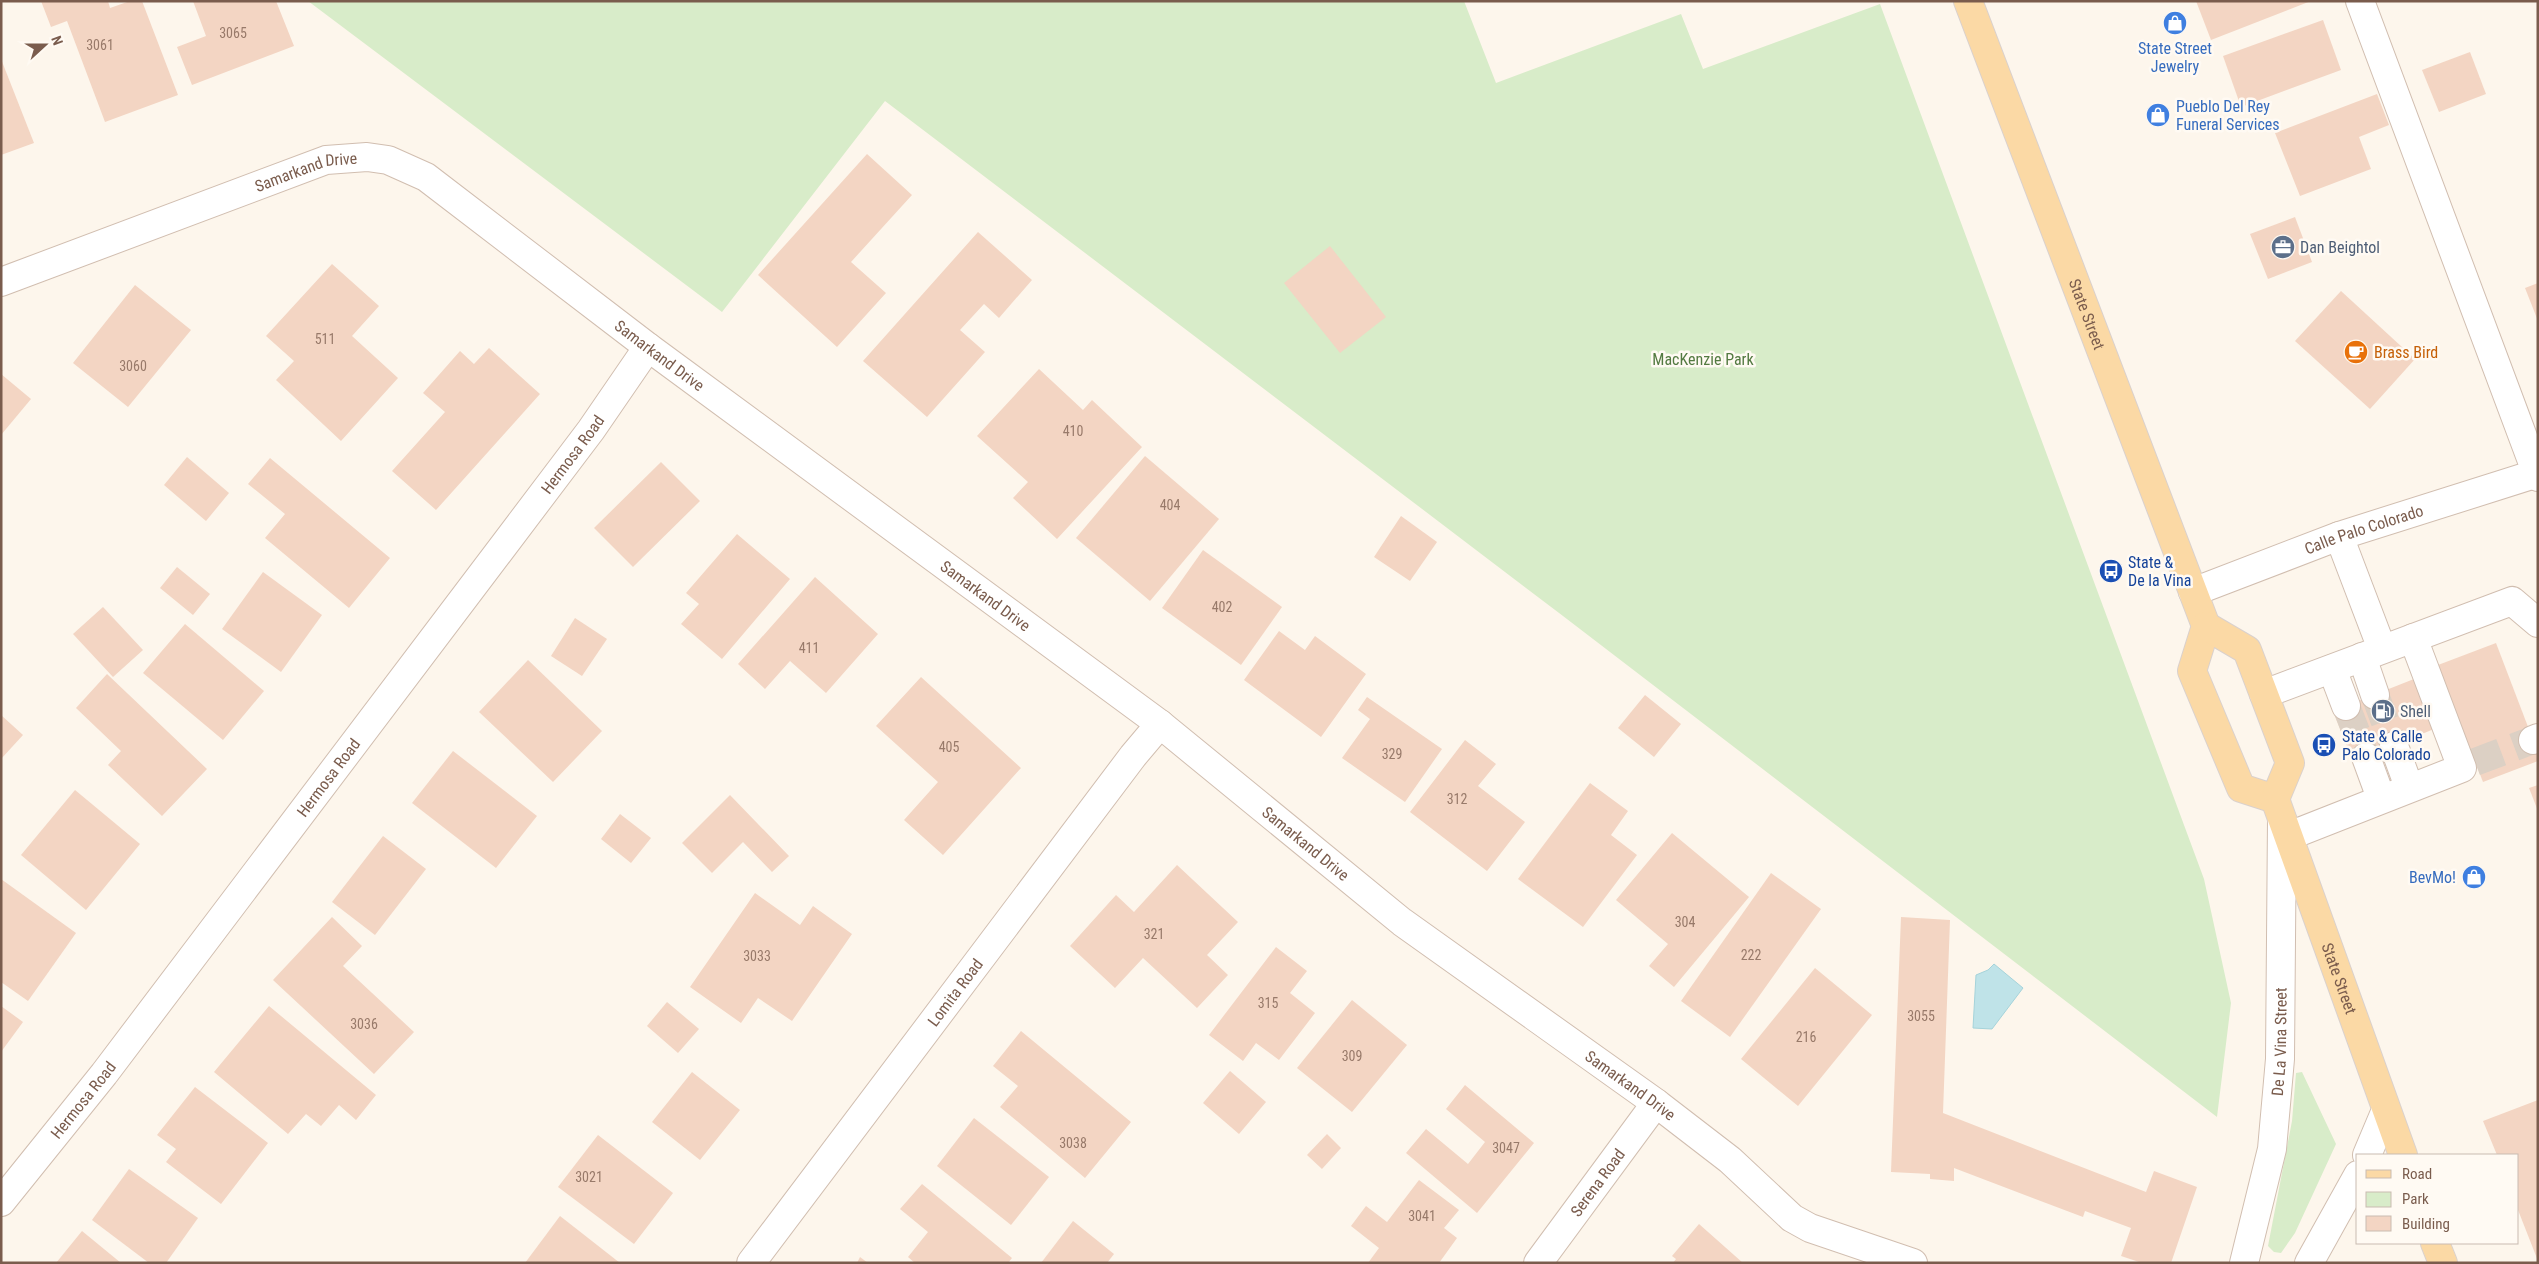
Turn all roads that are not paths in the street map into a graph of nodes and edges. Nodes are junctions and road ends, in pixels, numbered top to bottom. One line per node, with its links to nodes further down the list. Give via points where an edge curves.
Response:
1 (1968, 1): 7 (main road, State Street)
2 (2360, 1): 5 (street)
3 (1, 282): 4 (street, Samarkand Drive, via 326,160 367,157 388,160 426,177)
4 (648, 347): 16 (street, Samarkand Drive); 27 (street, Hermosa Road, via 591,430 104,1074)
5 (2537, 474): 6 (street, Calle Palo Colorado)
6 (2339, 536): 7 (street, Calle Palo Colorado); 11 (street)
7 (2194, 592): 9 (main road, State Street)
8 (2538, 623): 10 (street, via 2512,601)
9 (2206, 626): 13 (main road, via 2247,650); 21 (main road, via 2192,671 2241,788)
10 (2413, 638): 11 (street); 19 (street, via 2469,765)
11 (2372, 653): 12 (street); 14 (street)
12 (2332, 669): 13 (street); 15 (street)
13 (2264, 694): 21 (main road, via 2290,763)
14 (2375, 695)
15 (2346, 706)
16 (1160, 724): 22 (street, Samarkand Drive, via 1402,922); 29 (street, Lomita Road)
17 (2394, 746): 19 (street)
18 (2366, 757): 20 (street)
19 (2409, 787): 20 (street)
20 (2381, 798): 21 (street)
21 (2282, 817): 23 (main road, State Street); 32 (street, De La Vina Street, via 2280,1059 2272,1149)
22 (1656, 1103): 30 (street, Serena Road); 31 (street, Samarkand Drive, via 1730,1160 1792,1218 1810,1228)
23 (2386, 1110): 24 (street); 25 (main road, State Street)
24 (2366, 1154)
25 (2402, 1154)
26 (2356, 1180): 33 (street)
27 (1, 1202)
28 (2435, 1244): 34 (main road)
29 (751, 1263)
30 (1538, 1263)
31 (1913, 1263)
32 (2244, 1263)
33 (2309, 1263)
34 (2442, 1263)

